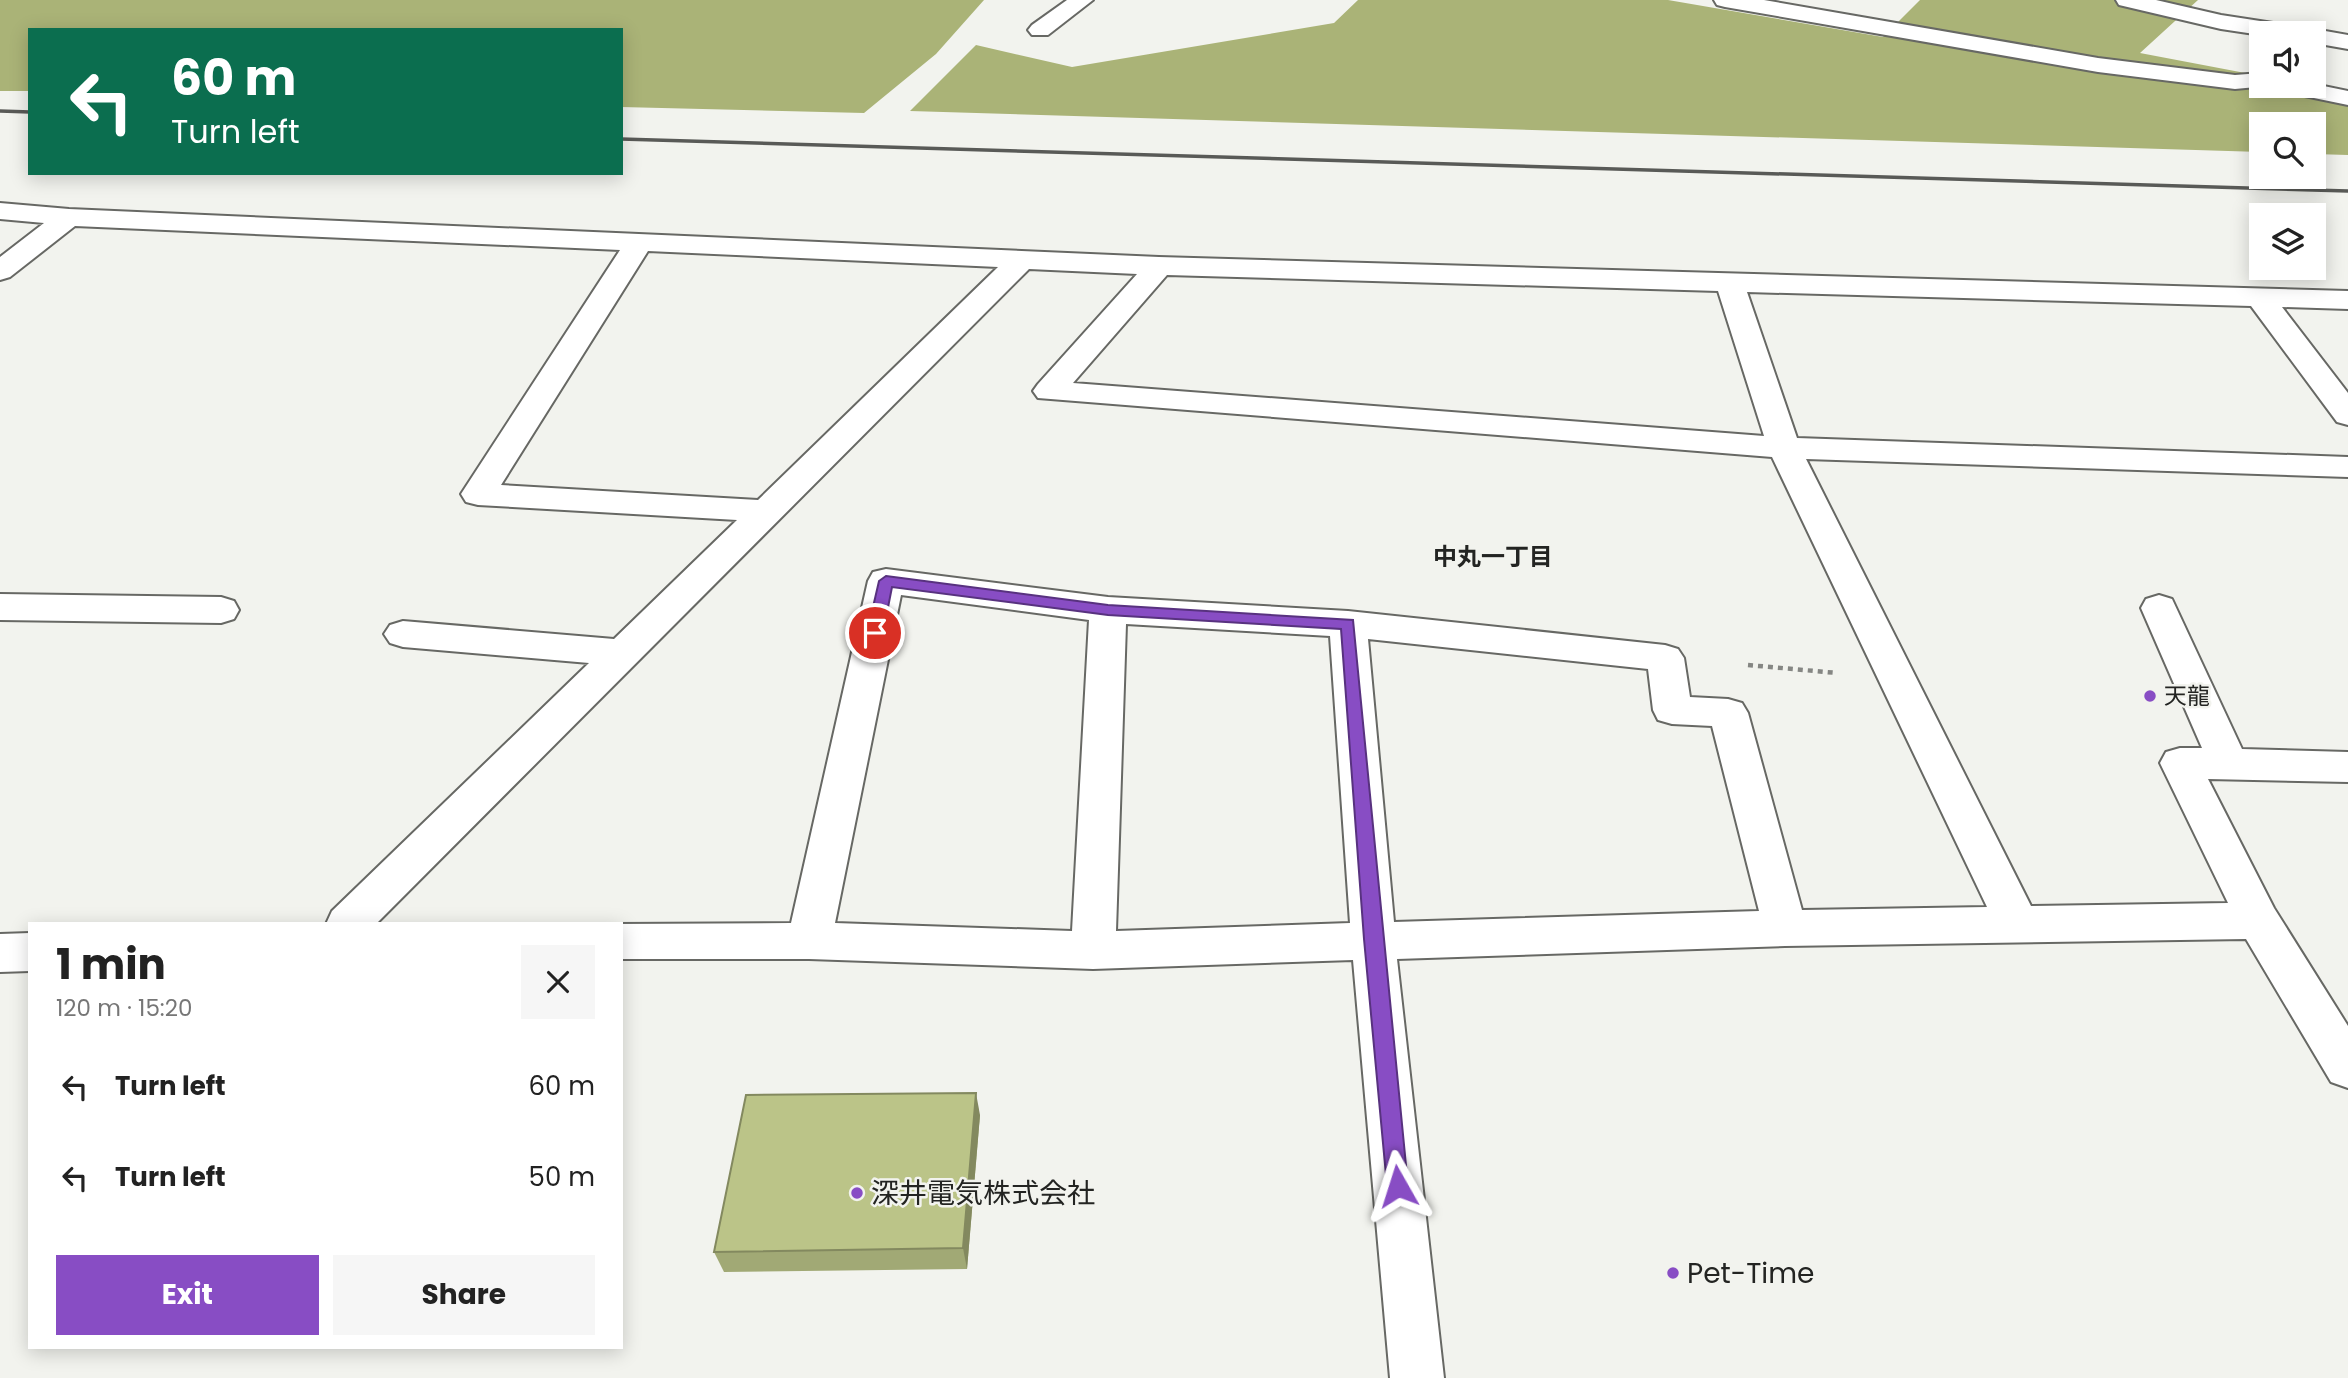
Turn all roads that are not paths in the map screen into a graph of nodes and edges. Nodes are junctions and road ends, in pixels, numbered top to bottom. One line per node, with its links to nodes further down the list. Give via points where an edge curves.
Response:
1 (1082, 0): 5 (street)
2 (1725, 0): 9 (street, via 2098,65)
3 (2127, 0): 4 (street)
4 (2249, 26)
5 (1040, 30)
6 (2326, 38): 7 (street)
7 (2348, 42)
8 (2326, 80): 11 (street)
9 (2249, 81)
10 (2326, 86): 11 (street)
11 (2346, 86)
12 (0, 211): 13 (street)
13 (69, 217): 14 (street); 17 (street)
14 (639, 243): 15 (street); 24 (street, via 478,494)
15 (1021, 261): 16 (street); 24 (street)
16 (1159, 266): 18 (street); 22 (street, via 1049,391)
17 (0, 271)
18 (1729, 281): 19 (street); 22 (street)
19 (2260, 298): 20 (street); 21 (street)
20 (2348, 300)
21 (2348, 415)
22 (1784, 448): 23 (street); 36 (street)
23 (2348, 467)
24 (766, 511): 31 (street)
25 (0, 607): 27 (street)
26 (2159, 608): 32 (street)
27 (221, 610)
28 (1108, 610): 29 (street); 40 (street, via 886,581); 41 (street)
29 (1348, 624): 37 (street, via 1665,658 1672,710 1728,713); 38 (street)
30 (403, 634): 31 (street)
31 (623, 653): 35 (street)
32 (2228, 764): 33 (street); 34 (street, via 2180,763)
33 (2348, 767)
34 (2258, 921): 36 (street); 44 (street)
35 (350, 922)
36 (2018, 925): 37 (street)
37 (1785, 928): 38 (street)
38 (1373, 939): 41 (street); 45 (street)
39 (623, 941): 40 (street)
40 (809, 941): 41 (street)
41 (1093, 950)
42 (28, 952): 43 (street)
43 (0, 953)
44 (2348, 1067)
45 (1417, 1378)

